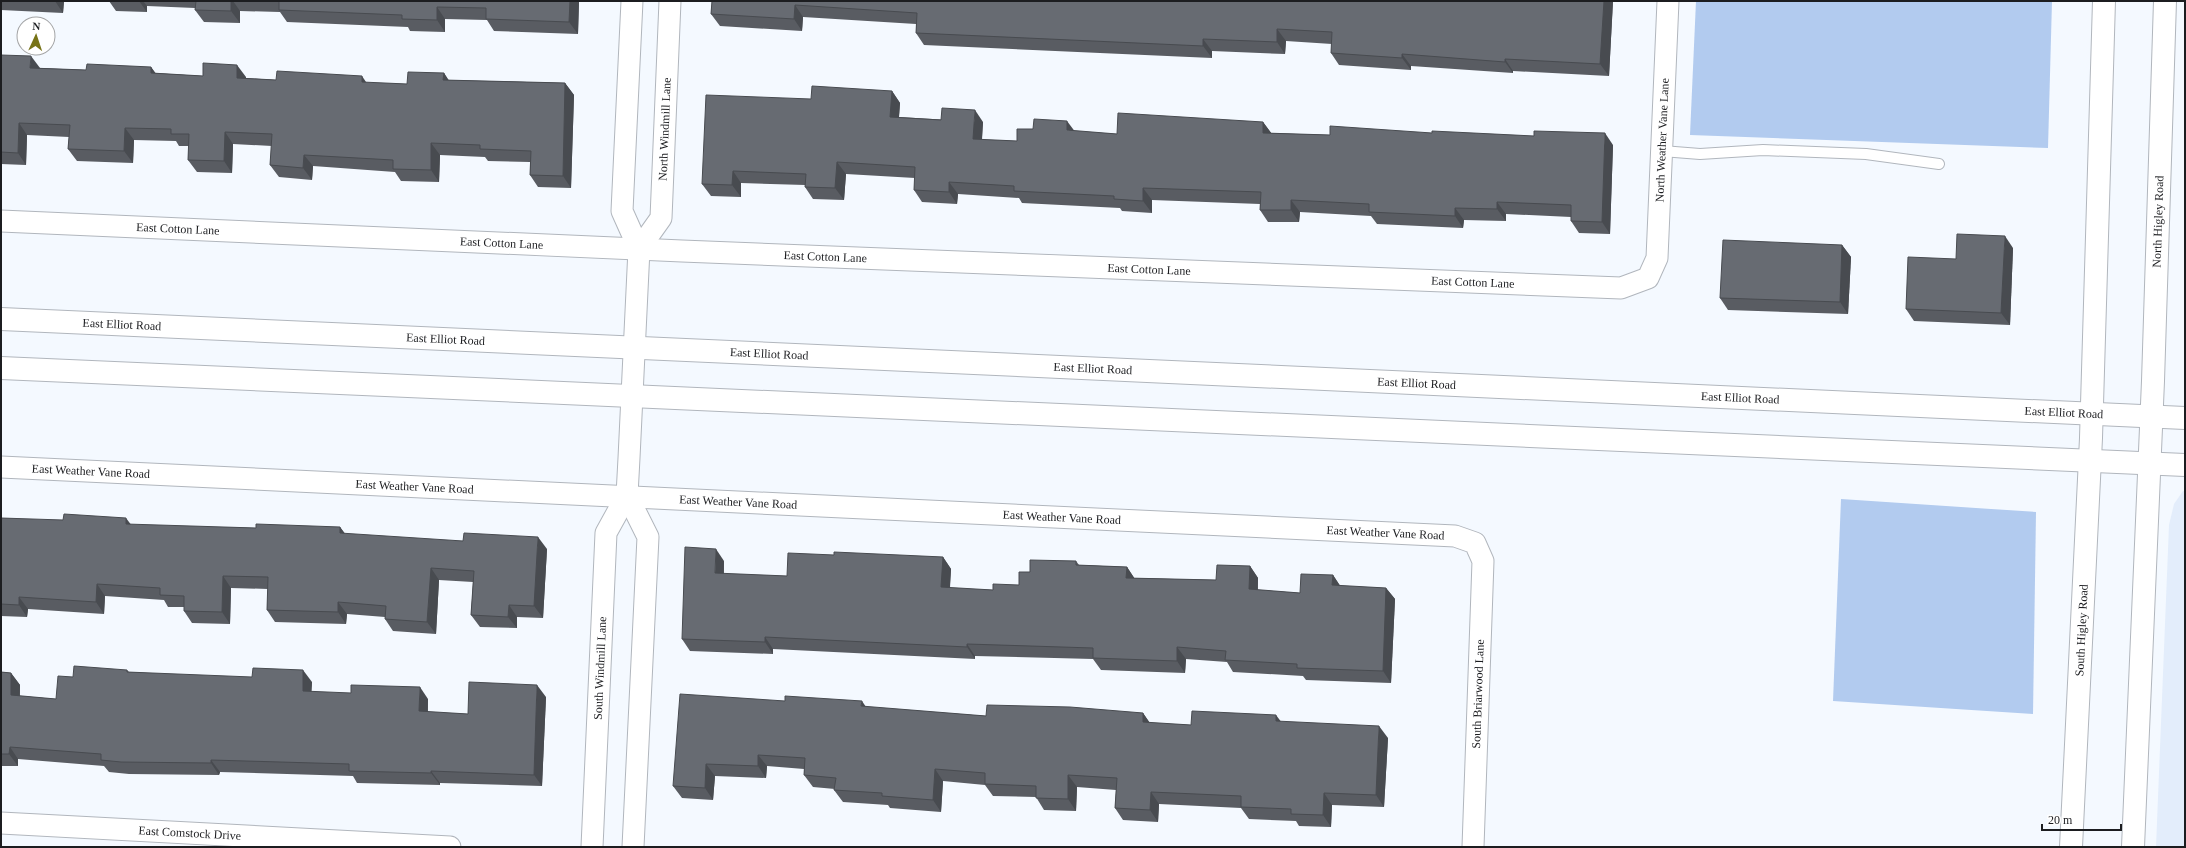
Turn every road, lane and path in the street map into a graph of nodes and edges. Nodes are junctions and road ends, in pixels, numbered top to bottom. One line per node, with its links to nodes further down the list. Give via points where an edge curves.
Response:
1 (632, 1): 9 (street, via 622,211)
2 (670, 1): 9 (street, North Windmill Lane, via 661,218)
3 (1668, 1): 6 (street, North Weather Vane Lane)
4 (2104, 1): 15 (main road)
5 (2165, 1): 16 (main road, North Higley Road)
6 (1662, 151): 7 (lane, via 1700,154 1763,150 1866,154); 10 (street, North Weather Vane Lane, via 1657,258)
7 (1939, 164)
8 (1, 221): 9 (street, East Cotton Lane)
9 (638, 249): 10 (street, East Cotton Lane, via 1621,288); 12 (street)
10 (1648, 278)
11 (1, 319): 12 (main road, East Elliot Road)
12 (634, 346): 14 (street, South Windmill Lane); 15 (main road, East Elliot Road)
13 (1, 368): 14 (main road)
14 (632, 397): 18 (main road); 22 (street, South Windmill Lane)
15 (2091, 414): 16 (main road, East Elliot Road); 18 (main road, South Higley Road)
16 (2151, 416): 17 (main road, East Elliot Road); 19 (main road, North Higley Road)
17 (2185, 418)
18 (2090, 462): 19 (main road); 29 (main road, South Higley Road)
19 (2150, 464): 20 (main road); 30 (main road)
20 (2185, 465)
21 (1, 467): 22 (street, East Weather Vane Road)
22 (628, 495): 23 (street, East Weather Vane Road, via 1455,536); 26 (street, South Windmill Lane, via 606,533); 27 (street, South Windmill Lane, via 648,536)
23 (1475, 543): 28 (street, South Briarwood Lane, via 1483,561)
24 (1, 823): 25 (street, East Comstock Drive)
25 (450, 847)
26 (592, 847)
27 (633, 847)
28 (1473, 847)
29 (2071, 847)
30 (2134, 847)

